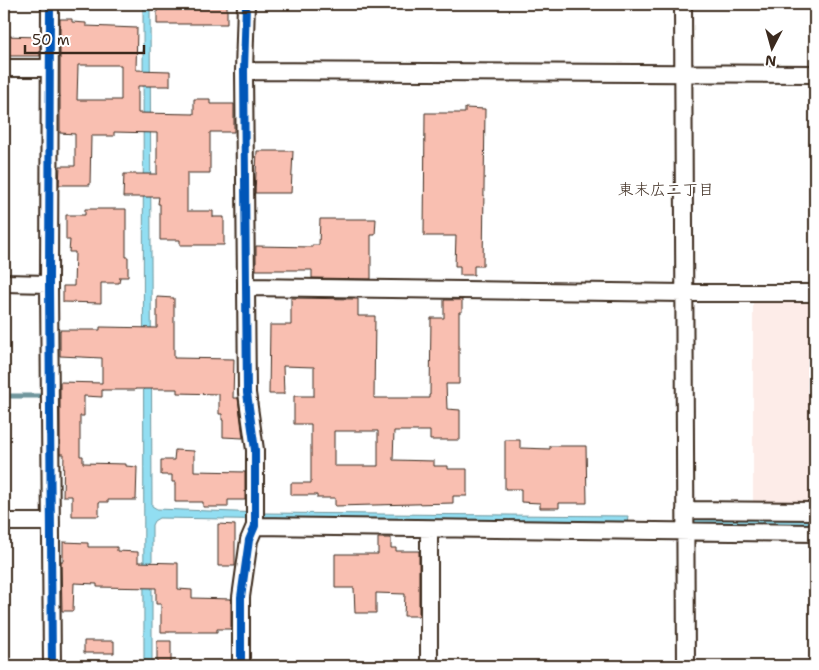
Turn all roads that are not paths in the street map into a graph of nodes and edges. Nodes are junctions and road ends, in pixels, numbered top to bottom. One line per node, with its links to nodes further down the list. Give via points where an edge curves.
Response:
1 (50, 4): 5 (street)
2 (246, 4): 6 (street)
3 (683, 4): 7 (street)
4 (4, 68): 5 (street)
5 (49, 68): 10 (street)
6 (244, 71): 7 (street); 11 (street)
7 (684, 74): 8 (street); 12 (street)
8 (815, 74)
9 (4, 283): 10 (street)
10 (49, 284): 18 (street)
11 (246, 287): 12 (street); 16 (street, via 246,393 255,450)
12 (684, 293): 13 (street); 14 (street)
13 (815, 293)
14 (685, 510): 15 (street); 20 (street)
15 (815, 512)
16 (255, 520): 19 (street); 23 (street, via 241,597)
17 (4, 522): 18 (street)
18 (52, 522): 22 (street)
19 (429, 528): 20 (street); 24 (street)
20 (685, 532): 21 (street); 25 (street)
21 (815, 534)
22 (52, 666)
23 (241, 666)
24 (429, 666)
25 (686, 666)

